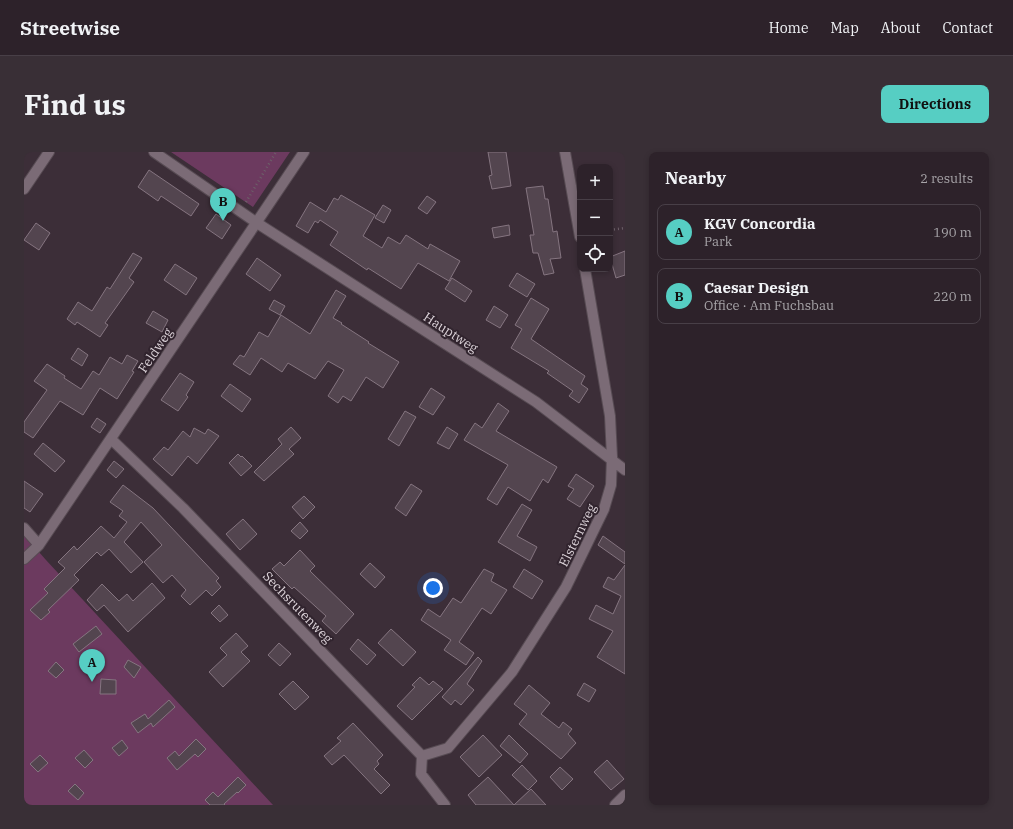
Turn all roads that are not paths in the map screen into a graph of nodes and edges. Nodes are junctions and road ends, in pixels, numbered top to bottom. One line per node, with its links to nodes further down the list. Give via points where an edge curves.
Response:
1 (49, 152): 5 (street)
2 (154, 152): 6 (street, Hauptweg)
3 (304, 152): 6 (street, Feldweg)
4 (565, 152): 7 (street)
5 (24, 189)
6 (257, 223): 9 (street, Feldweg); 10 (street, Hauptweg, via 536,402)
7 (580, 236)
8 (586, 272): 10 (street, Elsternweg, via 610,416)
9 (111, 439): 13 (street, Feldweg); 15 (street, Sechsrutenweg, via 183,508)
10 (612, 460): 11 (street, Hauptweg); 15 (street, Elsternweg, via 611,485 604,509 566,587 512,672 448,748)
11 (625, 470)
12 (24, 528): 13 (street)
13 (39, 545): 14 (street, Feldweg)
14 (24, 559)
15 (422, 756): 17 (street, via 421,774)
16 (625, 795): 18 (street)
17 (445, 805)
18 (615, 805)

